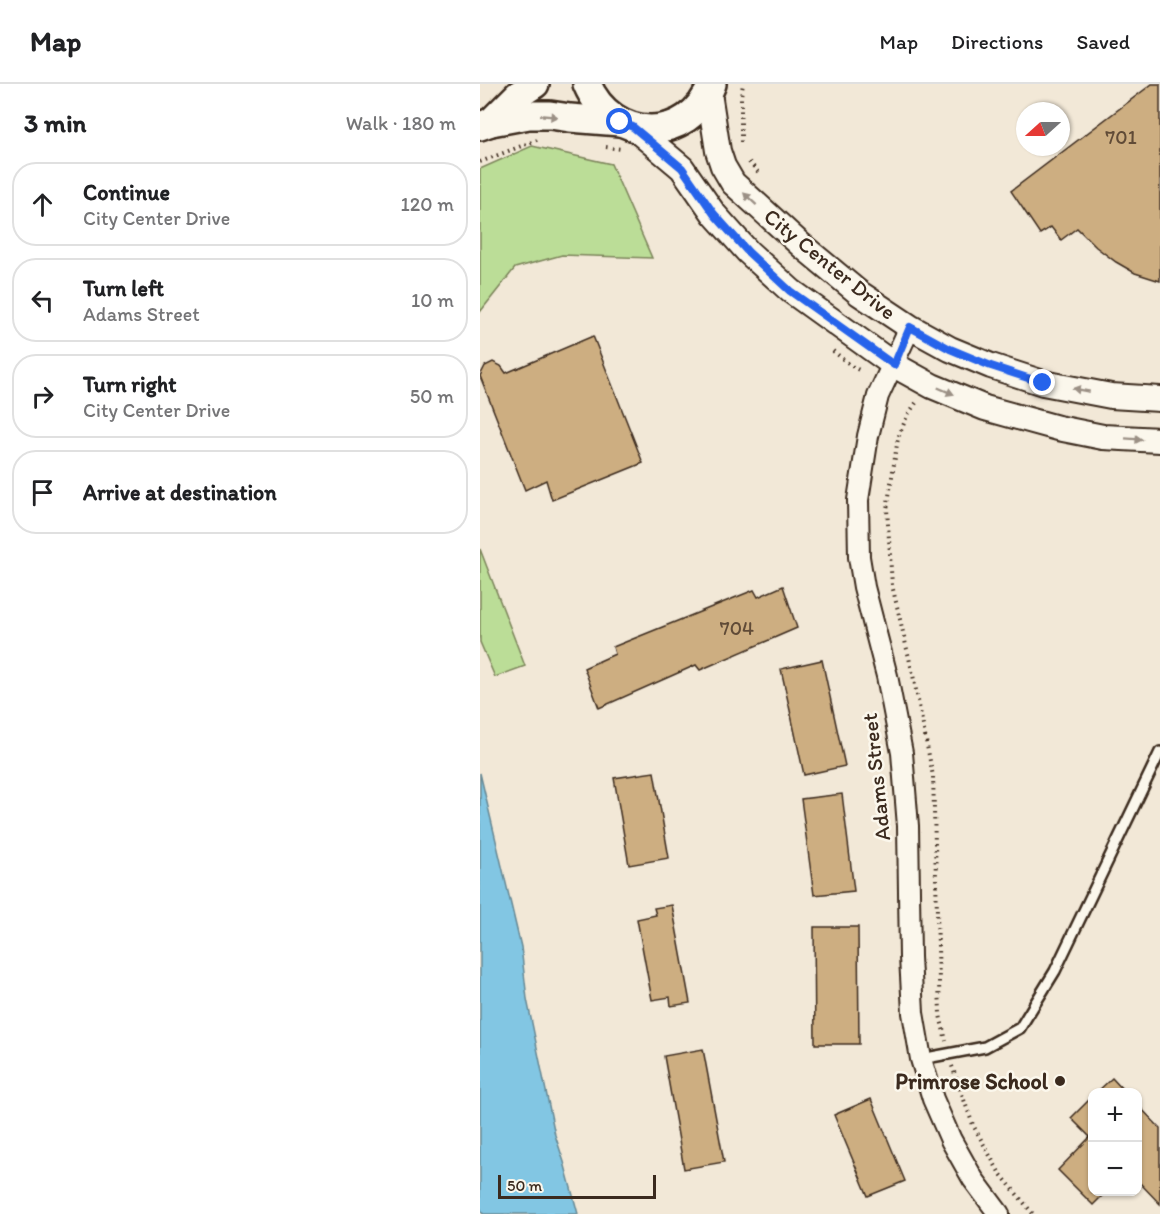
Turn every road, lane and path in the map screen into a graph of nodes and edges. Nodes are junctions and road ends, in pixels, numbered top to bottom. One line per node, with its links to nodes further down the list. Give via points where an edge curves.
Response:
1 (535, 84): 5 (main road)
2 (587, 84): 6 (main road, via 600,106)
3 (743, 84): 9 (path)
4 (711, 89): 6 (main road, via 683,121); 13 (street, City Center Drive, one-way to 4, via 859,293 734,183 718,151)
5 (485, 124): 6 (main road, one-way to 6, via 550,115)
6 (628, 133): 8 (path); 14 (street, City Center Drive, via 682,168 714,214 790,291)
7 (546, 137): 11 (path)
8 (600, 146)
9 (741, 147)
10 (745, 158): 12 (path)
11 (480, 162)
12 (760, 175)
13 (910, 327): 14 (street, Adams Street); 15 (street, City Center Drive, one-way to 13, via 1111,396 1043,383 950,349)
14 (894, 365): 17 (street, City Center Drive, one-way to 17, via 985,408 1103,437); 20 (street, Adams Street, via 878,396 868,436 858,500 859,557 902,753 913,1013)
15 (1160, 399)
16 (918, 400): 19 (path, via 898,438 887,509 892,585 933,776 940,1015)
17 (1160, 441)
18 (1160, 752): 19 (lane, via 1055,971 1020,1028 985,1047)
19 (949, 1054): 20 (lane); 22 (path, via 973,1125 999,1172)
20 (921, 1059): 21 (street, Adams Street, via 951,1140)
21 (999, 1214)
22 (1033, 1214)

